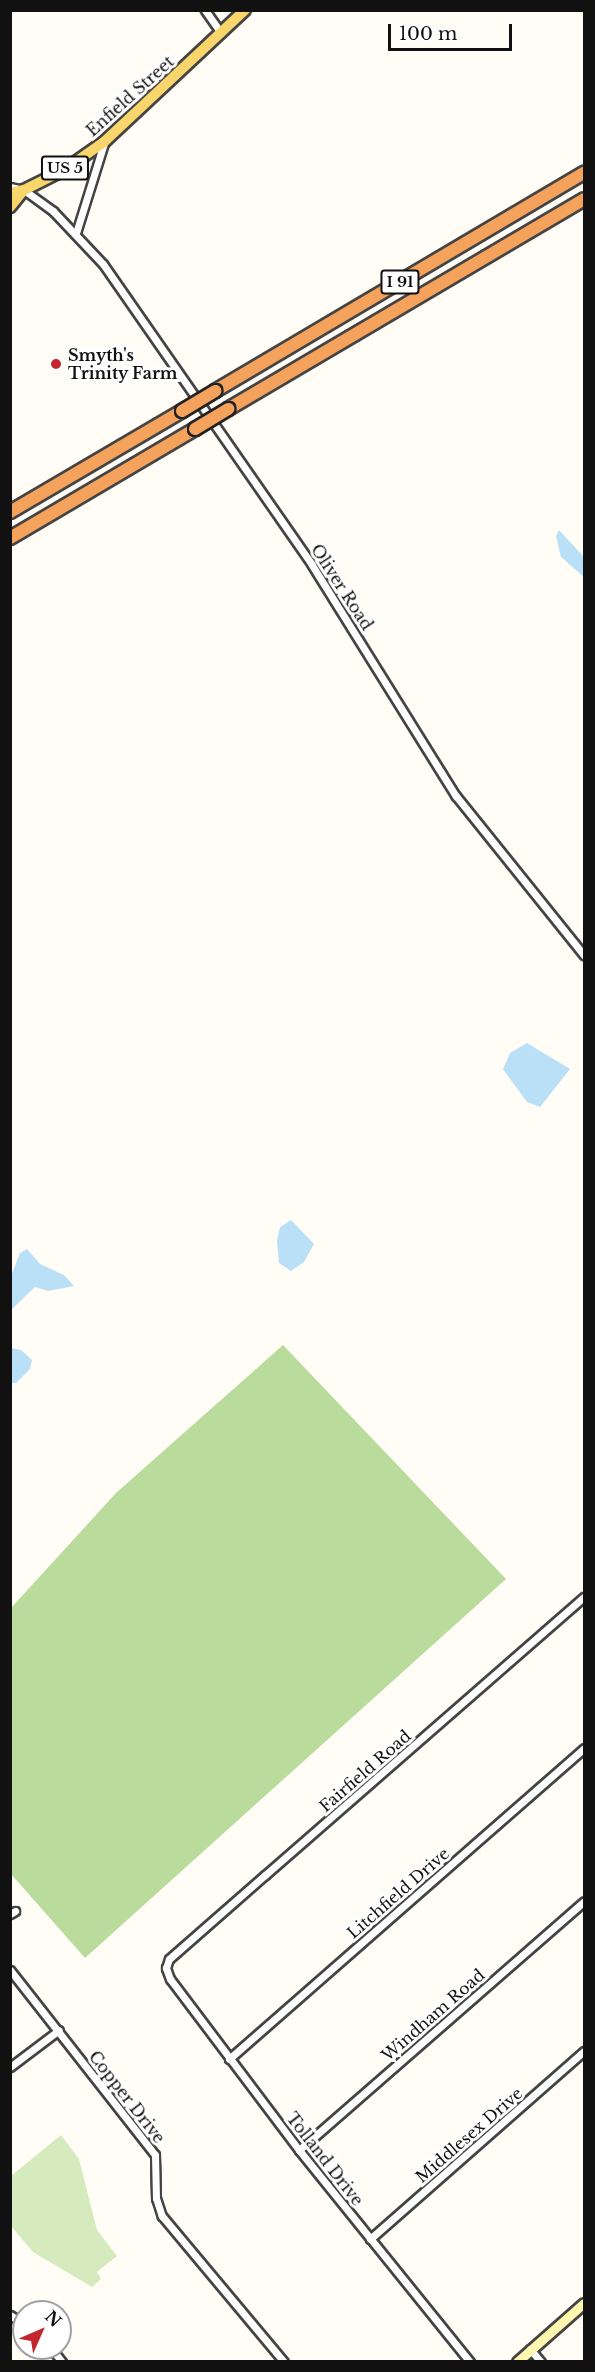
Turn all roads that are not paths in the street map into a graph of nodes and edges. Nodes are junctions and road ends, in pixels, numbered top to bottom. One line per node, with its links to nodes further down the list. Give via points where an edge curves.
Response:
1 (205, 10): 3 (street)
2 (245, 10): 3 (main road, Enfield Street / US 5)
3 (221, 33): 4 (main road, Enfield Street / US 5)
4 (104, 142): 7 (main road, Enfield Street / US 5); 11 (street)
5 (585, 173): 12 (highway, I 91, bridge)
6 (10, 187): 7 (street)
7 (24, 190): 8 (main road, US 5); 10 (main road, US 5); 11 (street, Oliver Road)
8 (10, 193)
9 (585, 199): 13 (highway, I 91, bridge)
10 (10, 207)
11 (76, 233): 14 (street, Oliver Road, via 103,264 312,566 456,796)
12 (10, 512)
13 (10, 538)
14 (585, 955)
15 (585, 1597): 18 (street, Fairfield Road, via 169,1959)
16 (585, 1748): 22 (street, Litchfield Drive)
17 (585, 1901): 24 (street, Windham Road)
18 (166, 1968): 22 (street, Tolland Drive, via 170,1979)
19 (10, 1970): 20 (street, Copper Drive)
20 (59, 2030): 23 (street); 28 (street, Copper Drive, via 155,2155 156,2198 162,2216)
21 (585, 2051): 25 (street, Middlesex Drive)
22 (230, 2059): 24 (street, Tolland Drive)
23 (10, 2067)
24 (299, 2150): 25 (street, Tolland Drive)
25 (370, 2239): 29 (street, Tolland Drive)
26 (585, 2303): 27 (street)
27 (530, 2349): 30 (street); 31 (street)
28 (284, 2361)
29 (470, 2361)
30 (517, 2361)
31 (541, 2361)

